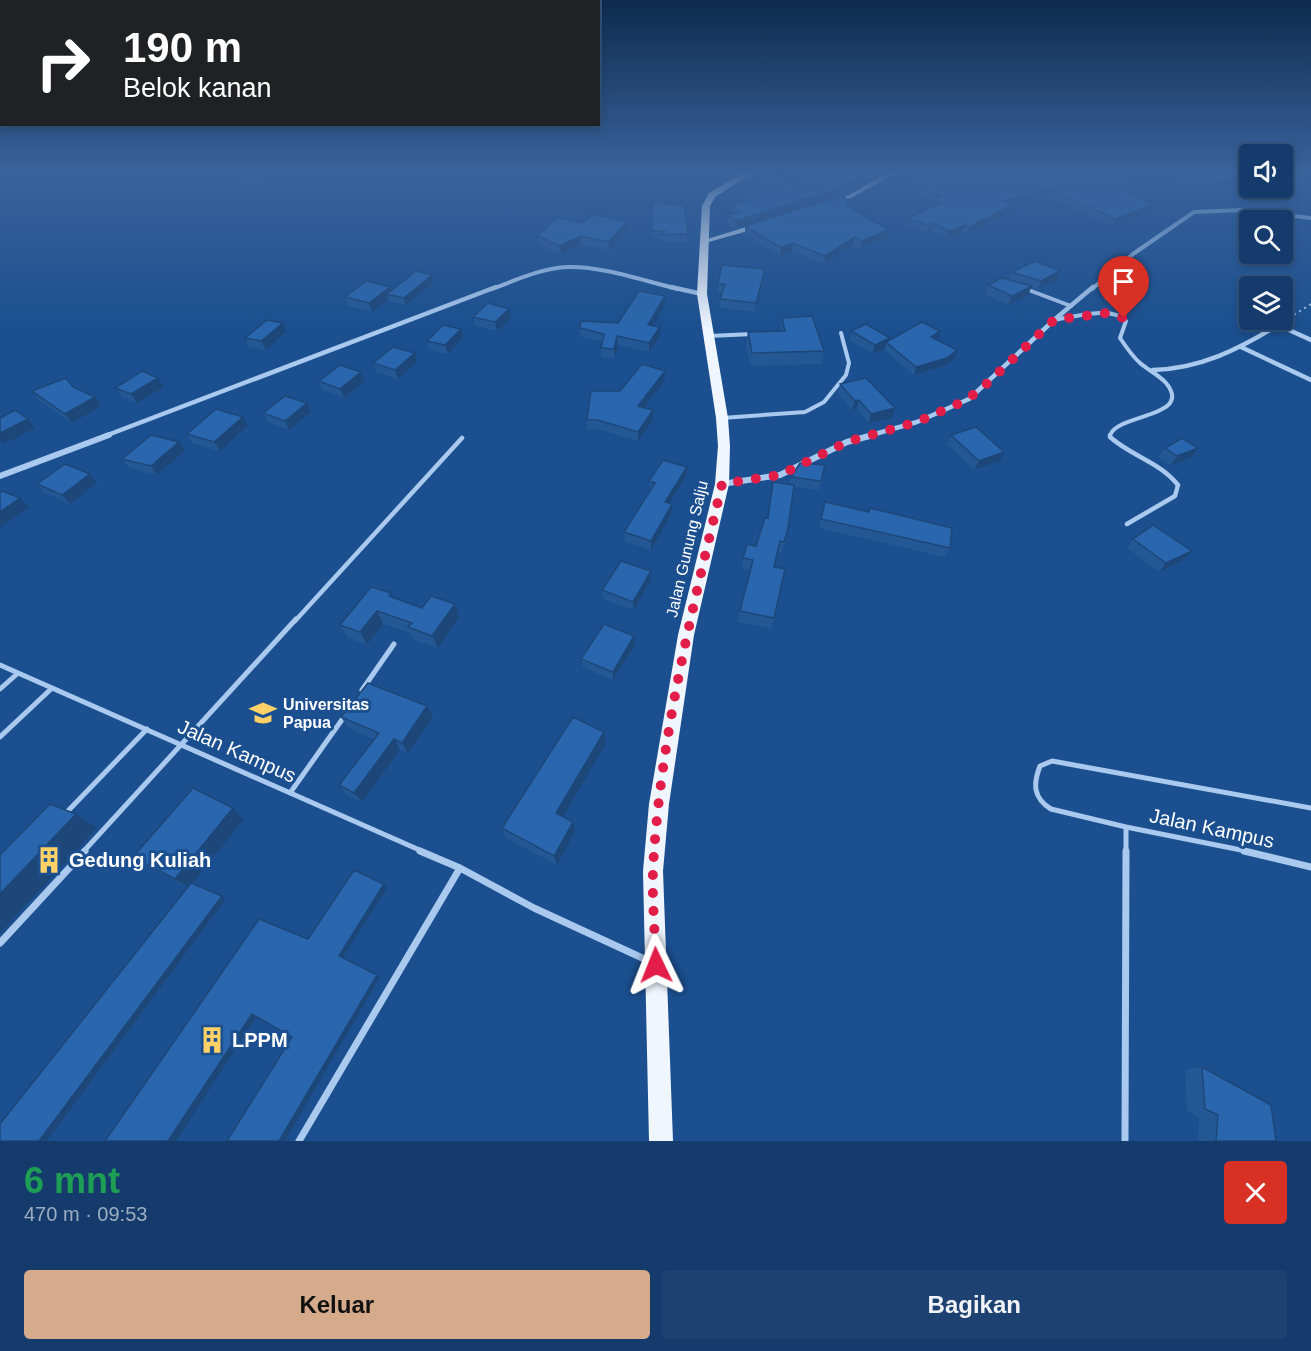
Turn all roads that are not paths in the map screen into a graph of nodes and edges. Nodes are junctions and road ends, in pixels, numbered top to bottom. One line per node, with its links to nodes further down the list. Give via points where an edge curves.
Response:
1 (706, 223): 4 (main road, Jalan Gunung Salju)
2 (766, 223): 4 (main road)
3 (1178, 223): 7 (street, via 1133,254)
4 (705, 241): 6 (main road, Jalan Gunung Salju)
5 (1020, 288): 7 (lane)
6 (702, 294): 11 (main road, Jalan Gunung Salju); 18 (street, via 586,268 550,269)
7 (1071, 306): 8 (street)
8 (1054, 320): 14 (lane, via 1120,315 1126,321 1120,338 1140,364); 19 (street, via 978,392 956,405 917,422 847,442 780,475)
9 (841, 333): 16 (lane, via 849,363 846,375 825,402 805,412)
10 (754, 334): 11 (lane)
11 (709, 336): 16 (main road, Jalan Gunung Salju)
12 (1311, 340): 13 (street, via 1278,326)
13 (1241, 347): 14 (street, via 1212,359); 15 (street)
14 (1153, 370): 20 (lane, via 1168,389 1169,403 1157,412 1114,426 1110,437 1122,450 1171,473 1178,485 1175,496)
15 (1311, 380)
16 (722, 418): 19 (main road, Jalan Gunung Salju)
17 (462, 438): 30 (lane)
18 (0, 476)
19 (722, 484): 38 (main road, Jalan Gunung Salju, via 686,635 659,804 653,871)
20 (1127, 524)
21 (394, 644): 26 (lane)
22 (0, 666): 23 (lane, Jalan Kampus)
23 (17, 674): 24 (lane); 25 (lane, Jalan Kampus)
24 (0, 688)
25 (51, 689): 28 (lane, Jalan Kampus); 29 (lane)
26 (355, 700)
27 (349, 709): 31 (lane)
28 (147, 729): 30 (lane, Jalan Kampus); 33 (lane)
29 (0, 736)
30 (182, 746): 31 (lane, Jalan Kampus); 37 (lane)
31 (290, 793): 36 (lane, Jalan Kampus)
32 (1311, 808): 34 (lane, via 1052,761 1040,766 1034,780 1042,804)
33 (57, 822)
34 (1126, 827): 35 (lane, Jalan Kampus); 41 (lane, Jalan Kampus)
35 (1311, 867)
36 (460, 868): 38 (lane, Jalan Kampus, via 534,908); 39 (lane)
37 (0, 943)
38 (656, 965): 40 (main road, Jalan Gunung Salju)
39 (299, 1141)
40 (661, 1141)
41 (1125, 1141)

